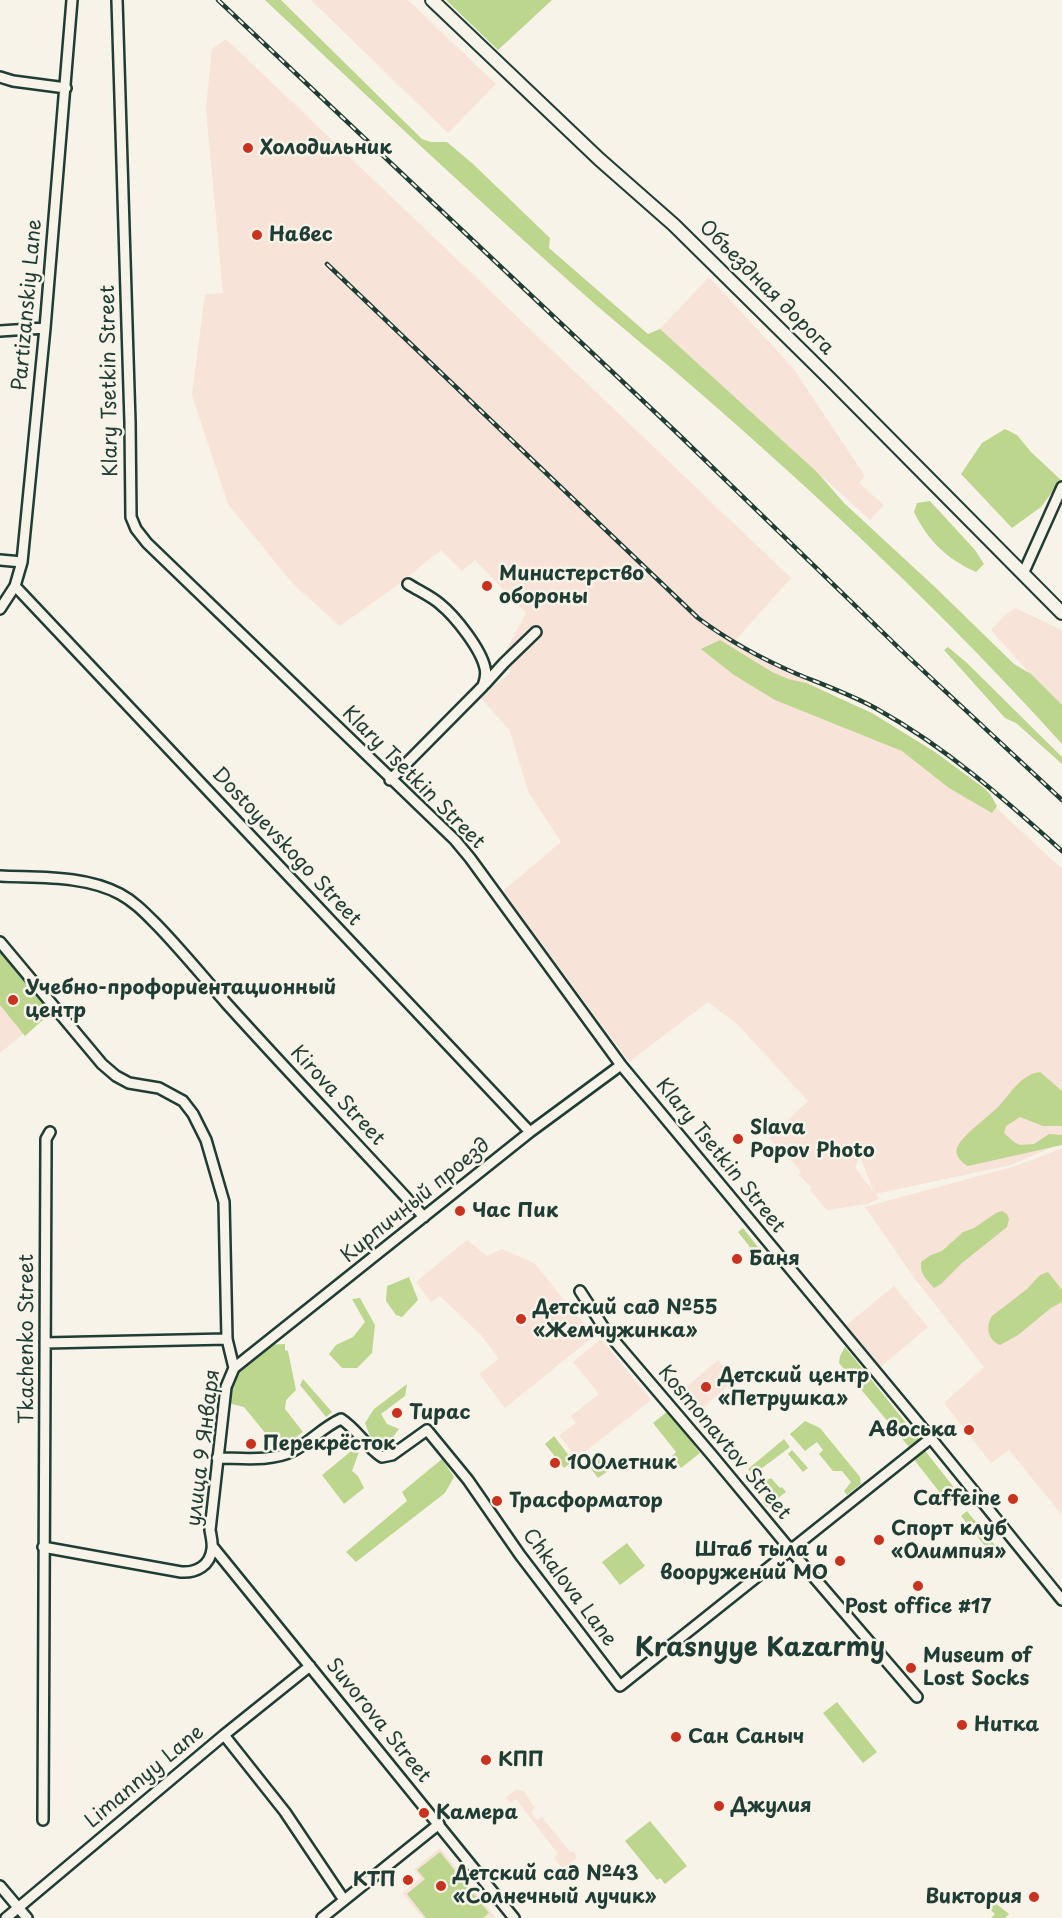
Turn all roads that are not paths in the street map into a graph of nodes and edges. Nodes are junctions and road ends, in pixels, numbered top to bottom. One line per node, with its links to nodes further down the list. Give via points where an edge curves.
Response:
1 (72, 0): 5 (street, Partizanskiy Lane)
2 (117, 0): 18 (street, Klary Tsetkin Street, via 131,517 147,543)
3 (432, 0): 11 (main road, Объездная дорога, via 674,225)
4 (0, 77): 5 (street)
5 (66, 88): 6 (street, Partizanskiy Lane)
6 (45, 328): 7 (street); 10 (street, Partizanskiy Lane)
7 (0, 330)
8 (1062, 487): 11 (street)
9 (0, 560): 10 (street)
10 (22, 562): 13 (street, Partizanskiy Lane)
11 (1023, 574): 15 (main road, Объездная дорога)
12 (408, 584): 17 (street, via 440,604 459,624 485,666)
13 (15, 586): 14 (street, Partizanskiy Lane); 23 (street, Dostoyevskogo Street)
14 (0, 609)
15 (1062, 613)
16 (536, 632): 17 (street)
17 (483, 686): 18 (street)
18 (390, 780): 21 (street, Klary Tsetkin Street, via 470,858)
19 (0, 876): 24 (street, Kirova Street, via 92,883 140,907)
20 (0, 942): 26 (street, улица 9 Января, via 102,1064 129,1083 170,1093 193,1114 206,1140 224,1202)
21 (621, 1065): 23 (street, Кирпичный проезд); 29 (street, Klary Tsetkin Street)
22 (50, 1132): 27 (street, Tkachenko Street, via 46,1139)
23 (530, 1132): 24 (street, Кирпичный проезд)
24 (424, 1217): 28 (street, Кирпичный проезд)
25 (580, 1291): 33 (street, Kosmonavtov Street, via 606,1331)
26 (227, 1339): 27 (street, улица 9 Января); 28 (street, улица 9 Января)
27 (45, 1343): 31 (street, Tkachenko Street)
28 (234, 1368): 30 (street, улица 9 Января, via 226,1387)
29 (931, 1438): 33 (street, Chkalova Lane); 34 (street, Klary Tsetkin Street)
30 (217, 1458): 32 (street, улица 9 Января, via 210,1530); 33 (street, Chkalova Lane, via 279,1456 294,1451 341,1419 382,1457 392,1455 427,1430 620,1686)
31 (43, 1547): 32 (street, улица 9 Января, via 191,1573 208,1562); 38 (street, Tkachenko Street)
32 (213, 1547): 35 (street, Suvorova Street)
33 (790, 1550): 36 (street, Kosmonavtov Street)
34 (1062, 1600)
35 (310, 1666): 37 (street, Limannyy Lane); 39 (street, Suvorova Street)
36 (917, 1697)
37 (224, 1735): 41 (street, via 285,1812); 42 (street, Limannyy Lane)
38 (43, 1820)
39 (439, 1824): 41 (street); 46 (street, Suvorova Street)
40 (0, 1886): 42 (street)
41 (344, 1900): 45 (street)
42 (18, 1907): 43 (street, Limannyy Lane); 44 (street)
43 (6, 1918)
44 (27, 1918)
45 (322, 1918)
46 (514, 1918)

